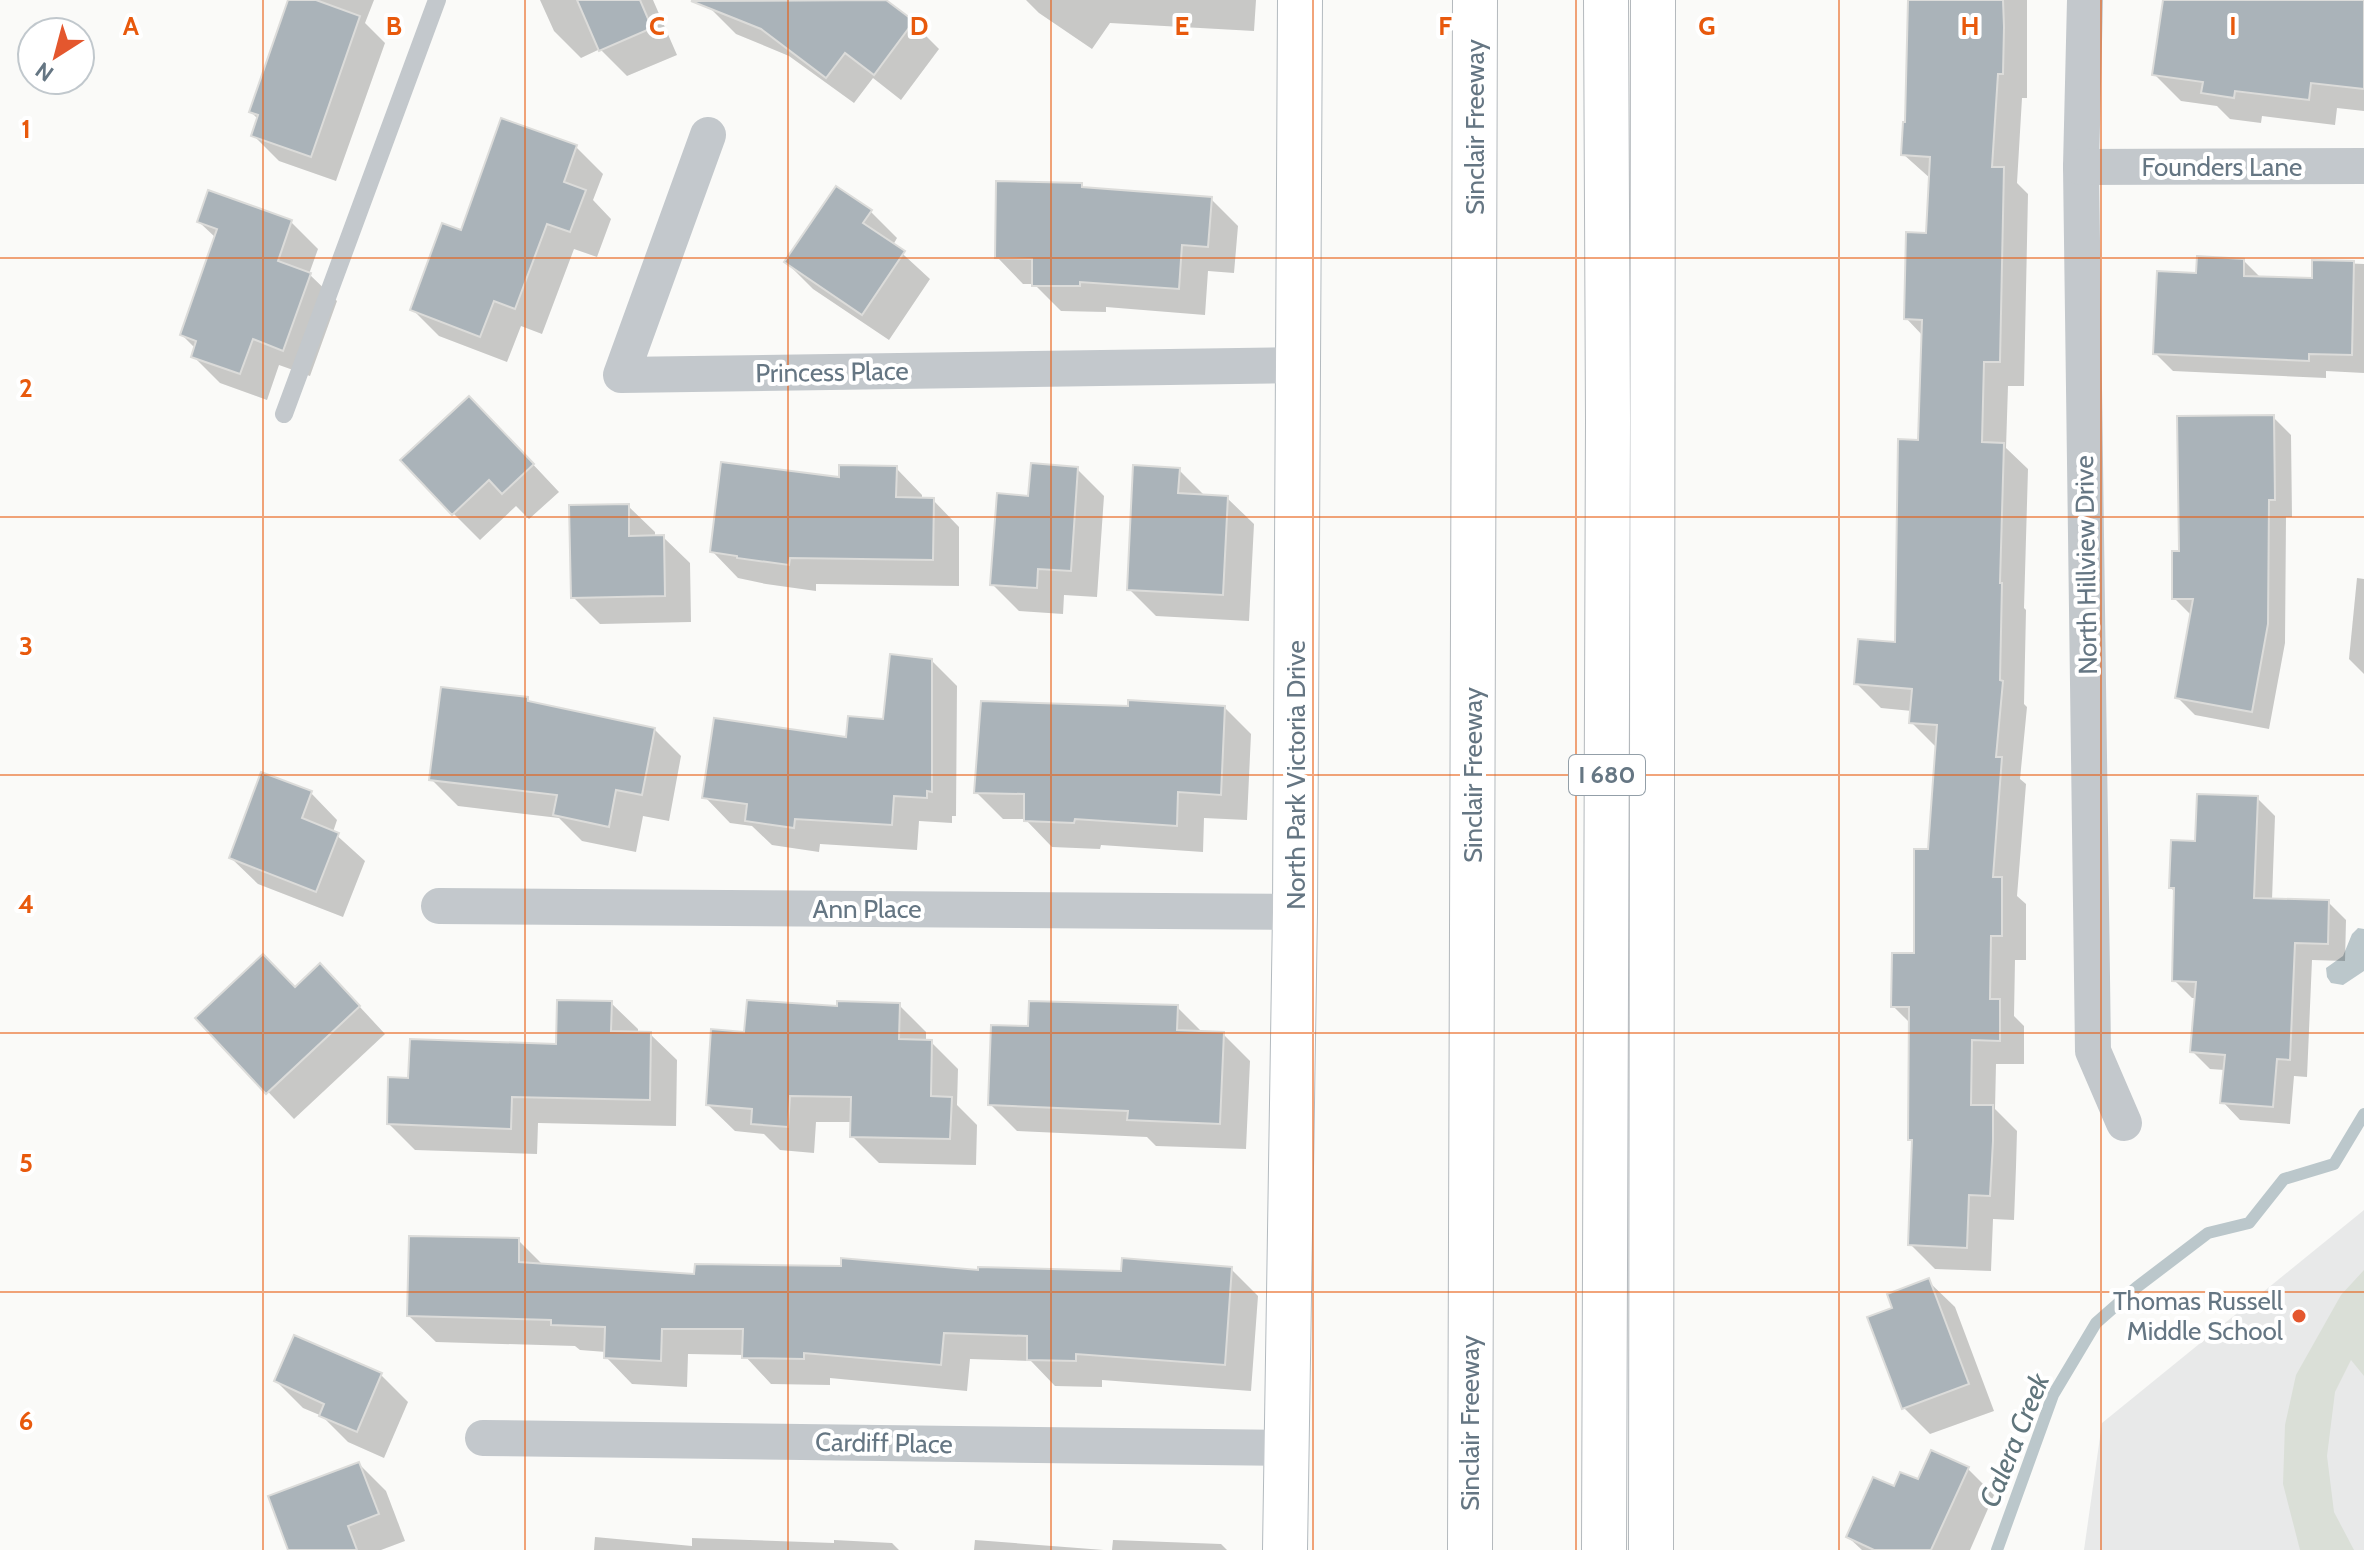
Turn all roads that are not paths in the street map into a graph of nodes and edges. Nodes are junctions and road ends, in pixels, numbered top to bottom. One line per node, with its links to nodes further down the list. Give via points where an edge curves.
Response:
1 (437, 0): 11 (lane)
2 (1300, 0): 10 (main road, North Park Victoria Drive)
3 (1475, 0): 18 (main road, Sinclair Freeway)
4 (1606, 0): 19 (main road, I 680)
5 (1653, 0): 20 (main road, I 680)
6 (2085, 0): 9 (street, North Hillview Drive)
7 (708, 135): 10 (street, Princess Place, via 621,375)
8 (2364, 166): 9 (street, Founders Lane)
9 (2081, 167): 14 (street, North Hillview Drive, via 2093,1051)
10 (1298, 365): 13 (main road, North Park Victoria Drive)
11 (284, 414)
12 (439, 906): 13 (street, Ann Place)
13 (1295, 912): 16 (main road, North Park Victoria Drive)
14 (2124, 1123)
15 (483, 1438): 16 (street, Cardiff Place)
16 (1286, 1448): 17 (main road, North Park Victoria Drive)
17 (1285, 1550)
18 (1470, 1550)
19 (1604, 1550)
20 (1651, 1550)

